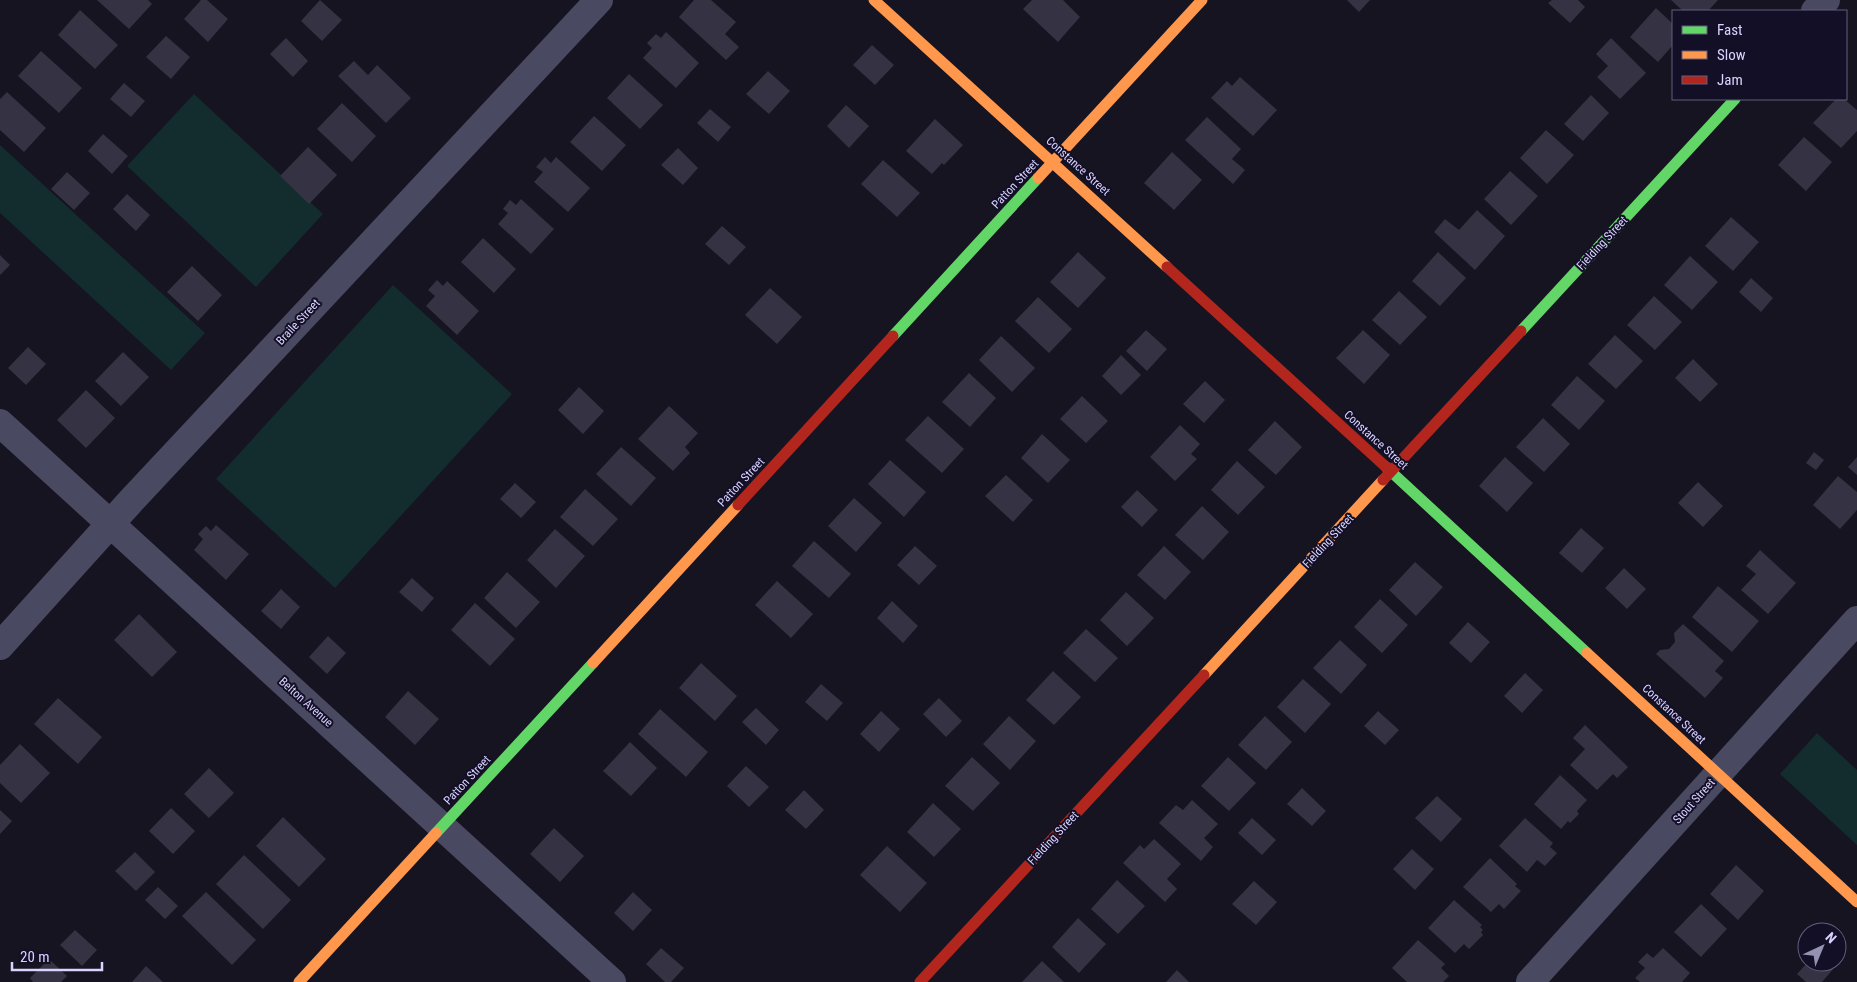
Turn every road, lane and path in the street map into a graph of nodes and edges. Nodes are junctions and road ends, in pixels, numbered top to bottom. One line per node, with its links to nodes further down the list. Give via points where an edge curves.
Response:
1 (599, 0): 10 (street, Braile Street)
2 (874, 0): 7 (street, Constance Street)
3 (1202, 0): 7 (street, Patton Street)
4 (1826, 0): 5 (street)
5 (1816, 10)
6 (1734, 100): 9 (street, Fielding Street)
7 (1053, 162): 9 (street, Constance Street); 14 (street, Patton Street)
8 (0, 423): 10 (street, Belton Avenue)
9 (1391, 472): 13 (street, Constance Street); 18 (street, Fielding Street)
10 (111, 523): 12 (street, Braile Street); 14 (street, Belton Avenue)
11 (1857, 620): 13 (street, Stout Street)
12 (0, 646)
13 (1718, 774): 15 (street, Constance Street); 19 (street, Stout Street)
14 (443, 827): 16 (street, Patton Street); 17 (street, Belton Avenue)
15 (1857, 902)
16 (299, 982)
17 (612, 982)
18 (920, 982)
19 (1530, 982)

